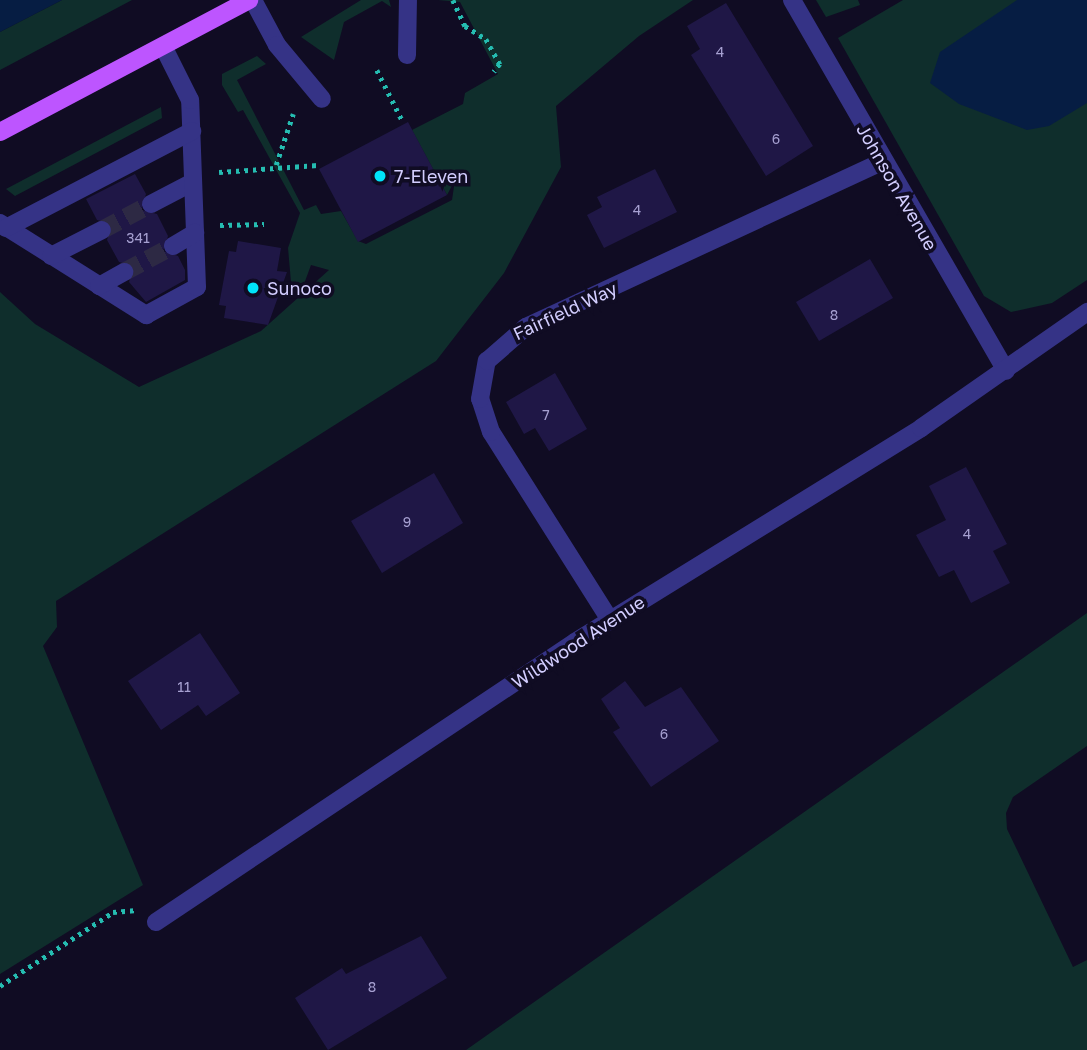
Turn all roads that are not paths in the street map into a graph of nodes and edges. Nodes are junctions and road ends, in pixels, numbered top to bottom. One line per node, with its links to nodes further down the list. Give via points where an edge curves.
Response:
1 (251, 0): 4 (main road); 6 (street, via 277,45)
2 (408, 0): 5 (street)
3 (792, 0): 9 (street, Johnson Avenue)
4 (163, 46): 7 (street, via 190,100); 8 (main road)
5 (407, 55)
6 (322, 99)
7 (192, 131): 10 (street); 12 (street)
8 (0, 132)
9 (881, 162): 20 (street, Johnson Avenue); 21 (street, Fairfield Way, via 526,327 486,361 480,399 491,432)
10 (193, 182): 11 (street); 13 (street)
11 (151, 204)
12 (3, 225): 16 (street)
13 (195, 229): 15 (street); 18 (street, via 197,288 146,315)
14 (102, 230): 16 (street)
15 (173, 246)
16 (51, 256): 18 (street)
17 (124, 272): 18 (street)
18 (99, 286)
19 (1087, 312): 20 (street, Wildwood Avenue)
20 (1006, 371): 21 (street, Wildwood Avenue)
21 (610, 620): 22 (street, Wildwood Avenue)
22 (156, 922)

